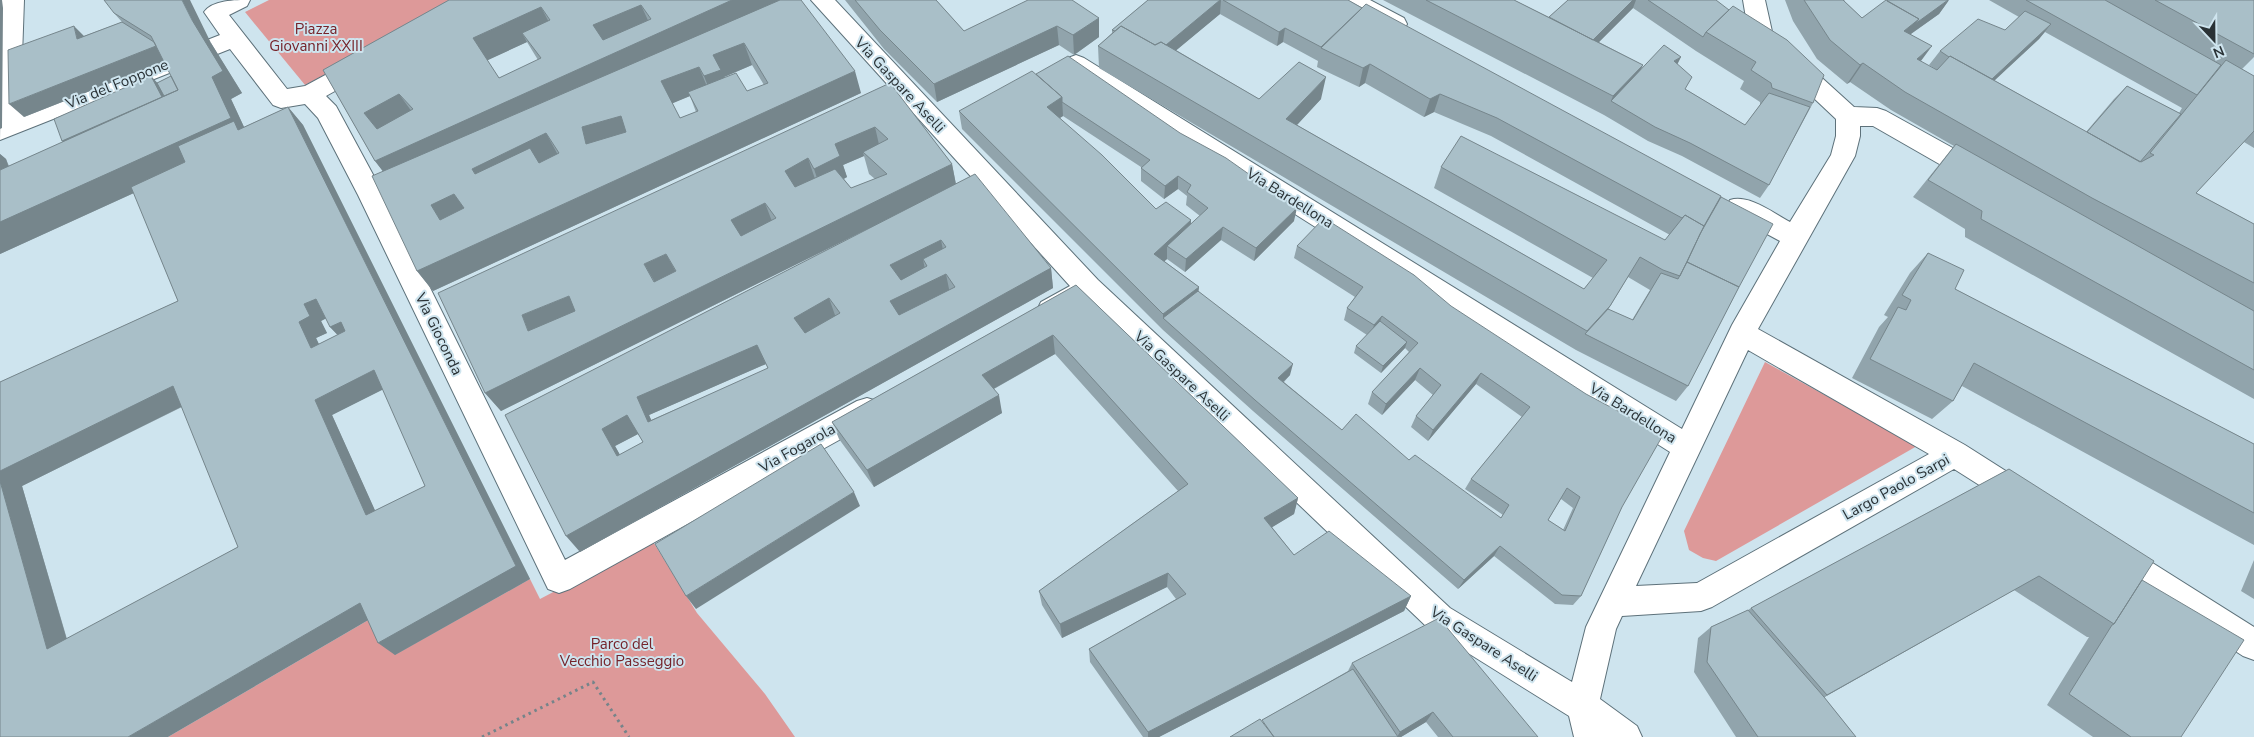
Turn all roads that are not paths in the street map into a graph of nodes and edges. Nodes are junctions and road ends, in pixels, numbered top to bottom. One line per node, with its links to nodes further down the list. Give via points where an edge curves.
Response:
1 (13, 0): 16 (street)
2 (239, 0): 9 (street, via 215,12)
3 (822, 0): 15 (street, Via Gaspare Aselli, via 896,94)
4 (1351, 0): 7 (street)
5 (1754, 0): 8 (street)
6 (1737, 18): 8 (street)
7 (1412, 32)
8 (1761, 36): 14 (street)
9 (235, 38): 12 (street, via 281,99); 16 (street, Via del Foppone)
10 (378, 57): 12 (street)
11 (1051, 68): 26 (street, Via Bardellona, via 1069,59)
12 (310, 94): 30 (street, Via Gioconda, via 327,112 380,191 496,428)
13 (963, 111): 15 (street)
14 (1848, 116): 18 (street, via 1877,117); 21 (street, via 1843,156)
15 (936, 124): 17 (street, Via Gaspare Aselli)
16 (3, 130)
17 (986, 178): 19 (street); 22 (street, Via Gaspare Aselli)
18 (1997, 184)
19 (960, 191)
20 (1716, 195): 21 (street)
21 (1795, 237): 24 (street)
22 (1089, 288): 23 (street); 33 (street, Via Gaspare Aselli, via 1439,618)
23 (1028, 322)
24 (1742, 333): 26 (street); 27 (street, Largo Paolo Sarpi)
25 (889, 398): 30 (street, Via Fogarola)
26 (1687, 447): 31 (street)
27 (1955, 454): 28 (street); 31 (street, Largo Paolo Sarpi, via 1701,597)
28 (2046, 512)
29 (2088, 539): 32 (street)
30 (559, 579)
31 (1613, 602): 33 (street, via 1601,626)
32 (2254, 645)
33 (1582, 706): 34 (street); 35 (street, Via Gaspare Aselli)
34 (1590, 737)
35 (1626, 737)

